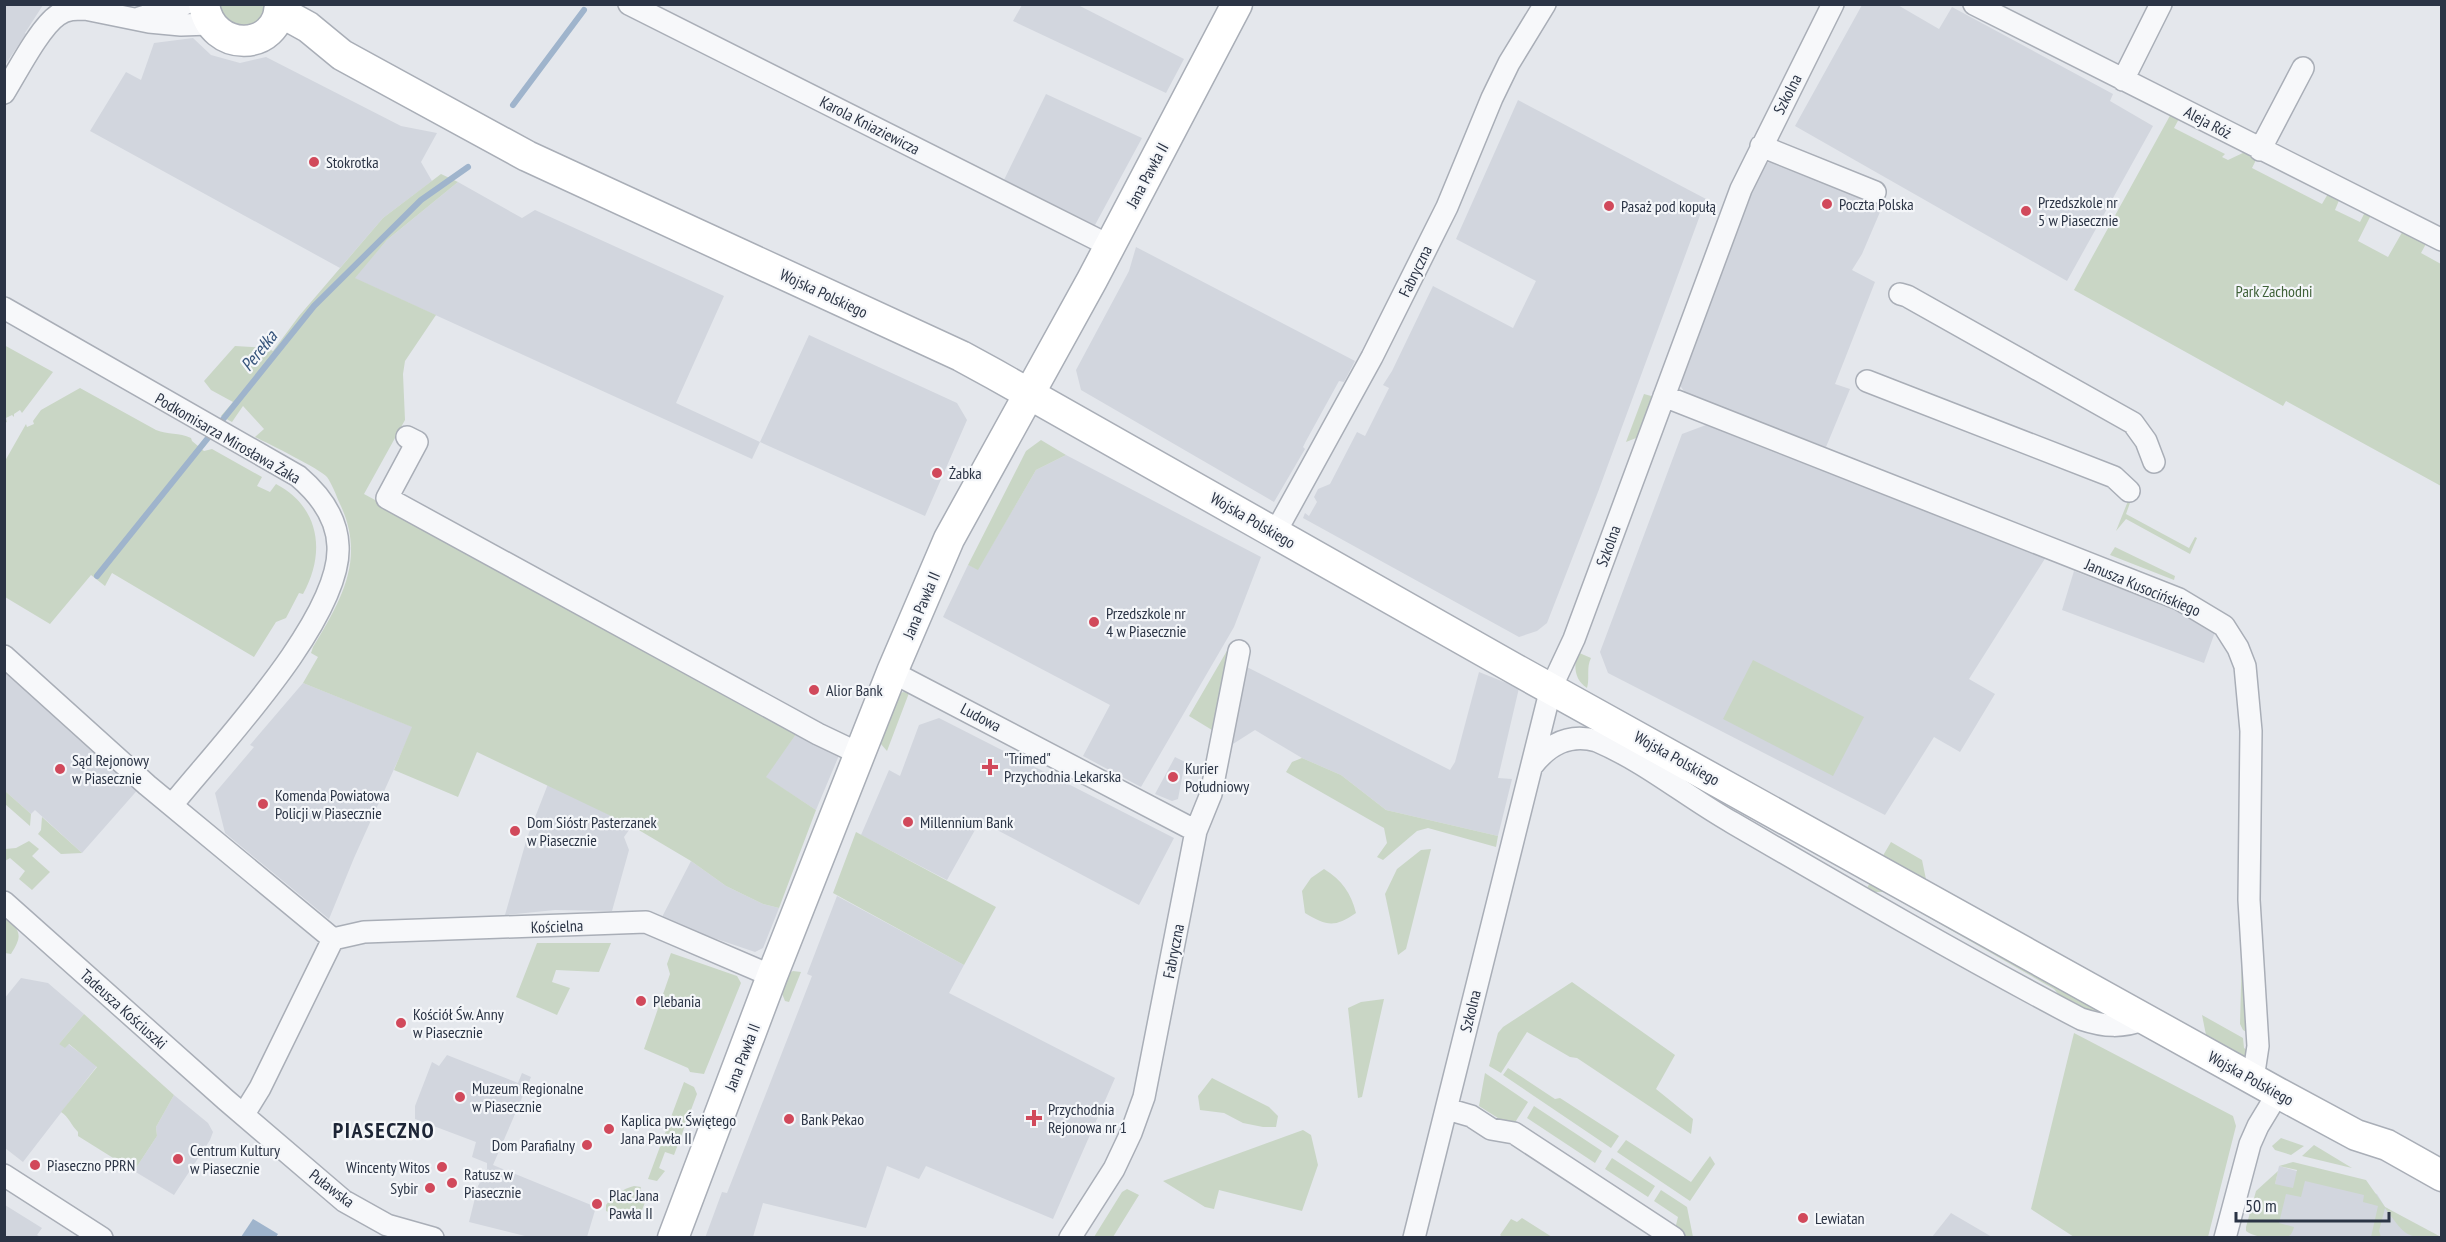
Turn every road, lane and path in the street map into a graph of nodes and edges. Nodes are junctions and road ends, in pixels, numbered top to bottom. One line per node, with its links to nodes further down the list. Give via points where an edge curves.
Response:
1 (185, 4): 11 (street)
2 (629, 4): 19 (street, Karola Kniaziewicza)
3 (1237, 4): 19 (street, Jana Pawła II)
4 (1545, 4): 28 (street, Fabryczna, via 1509,63 1447,207 1372,357)
5 (1833, 4): 15 (street, Szkolna)
6 (1974, 4): 13 (street, Aleja Róż)
7 (2162, 4): 13 (street)
8 (109, 9): 11 (street); 14 (street, via 71,9 59,14 48,24)
9 (207, 14): 10 (street, via 219,34 244,41 257,38); 11 (street, via 181,26)
10 (276, 16): 23 (street, Wojska Polskiego, via 308,27 342,55 527,156 961,356)
11 (136, 20)
12 (2303, 68): 16 (street)
13 (2123, 80): 16 (street, Aleja Róż)
14 (4, 93)
15 (1761, 146): 17 (street); 24 (street, Szkolna, via 1741,189)
16 (2260, 150): 18 (street, Aleja Róż)
17 (1875, 192)
18 (2442, 240)
19 (1110, 246): 23 (street, Jana Pawła II)
20 (1900, 294): 26 (street, via 2133,423)
21 (4, 308): 35 (street, Podkomisarza Mirosława Żaka, via 298,476 321,500 335,528 335,574 322,605 274,681)
22 (1867, 381): 27 (street, via 2108,475)
23 (1029, 393): 28 (street, Wojska Polskiego); 31 (street, Jana Pawła II, via 949,539)
24 (1664, 396): 32 (street, Szkolna, via 1574,639); 41 (street, Janusza Kusocińskiego, via 2179,599 2224,626 2245,666 2249,692 2249,900 2259,1055)
25 (407, 437): 33 (street, via 417,442 387,498)
26 (2154, 462)
27 (2129, 491)
28 (1275, 533): 32 (street, Wojska Polskiego)
29 (1239, 651): 36 (street, Fabryczna, via 1210,794)
30 (4, 656): 35 (street)
31 (892, 672): 33 (street, Jana Pawła II); 36 (street, Ludowa)
32 (1551, 688): 34 (street, Szkolna); 40 (street, Wojska Polskiego)
33 (860, 754): 39 (street, Jana Pawła II)
34 (1532, 766): 40 (street, Wojska Polskiego, via 1551,746 1570,738 1597,741 1855,894 2081,1019 2101,1026); 42 (street, Szkolna)
35 (172, 805): 38 (street)
36 (1196, 831): 52 (street, Fabryczna, via 1144,1097 1114,1169)
37 (4, 902): 43 (street, Tadeusza Kościuszki)
38 (333, 939): 39 (street, Kościelna, via 364,932 646,922); 43 (street)
39 (772, 976): 51 (street, Jana Pawła II)
40 (2146, 1020): 41 (street, Wojska Polskiego)
41 (2266, 1086): 44 (street, Wojska Polskiego); 55 (street, Janusza Kusocińskiego)
42 (1447, 1109): 53 (street, Szkolna); 54 (street, via 1470,1116 1491,1129 1514,1133)
43 (244, 1114): 50 (street, Puławska, via 345,1201 387,1225)
44 (2356, 1135): 45 (street, Wojska Polskiego); 48 (street, Wojska Polskiego, via 2382,1160)
45 (2428, 1159): 47 (street, Wojska Polskiego)
46 (4, 1175): 49 (street)
47 (2442, 1176)
48 (2442, 1195)
49 (102, 1238)
50 (433, 1238)
51 (673, 1238)
52 (1070, 1238)
53 (1414, 1238)
54 (1674, 1238)
55 (2225, 1238)

